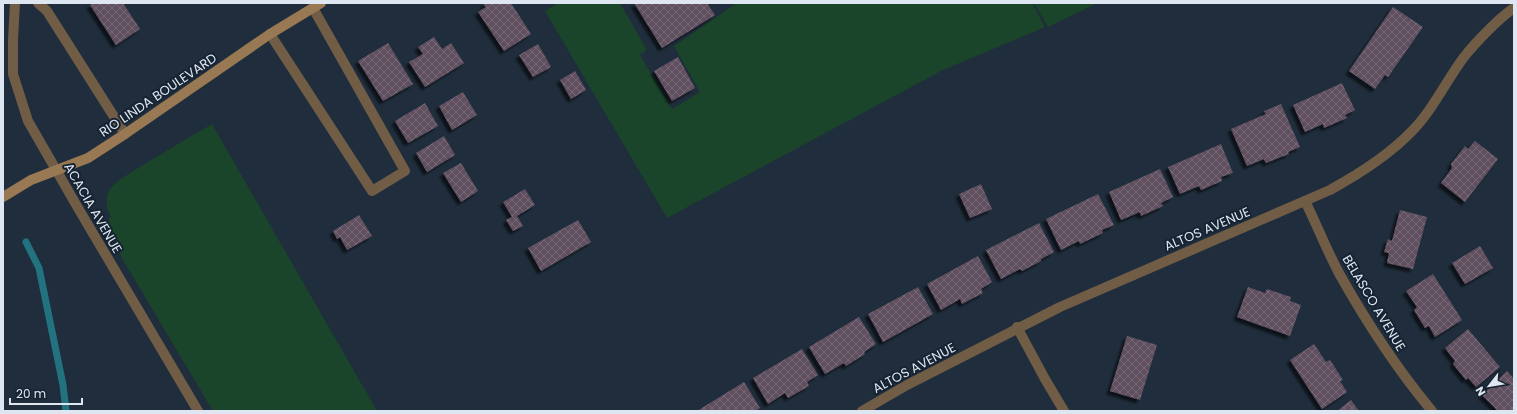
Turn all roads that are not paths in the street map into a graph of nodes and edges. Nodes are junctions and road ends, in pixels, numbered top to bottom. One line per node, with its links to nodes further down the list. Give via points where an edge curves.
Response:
1 (15, 3): 7 (street, ACACIA AVENUE, via 13,74 28,121)
2 (38, 3): 6 (street, via 47,11)
3 (317, 5): 5 (main road, RIO LINDA BOULEVARD); 5 (street, via 406,171 372,191)
4 (1514, 8): 9 (street, ALTOS AVENUE, via 1464,57 1412,132 1359,174)
5 (270, 34): 6 (main road, RIO LINDA BOULEVARD)
6 (125, 134): 7 (main road, RIO LINDA BOULEVARD, via 88,158)
7 (56, 170): 8 (main road, RIO LINDA BOULEVARD, via 31,180); 11 (street, ACACIA AVENUE)
8 (3, 197)
9 (1305, 201): 10 (street, ALTOS AVENUE); 14 (street, BELASCO AVENUE, via 1340,274 1382,346)
10 (1017, 327): 12 (street, ALTOS AVENUE); 13 (street)
11 (198, 411)
12 (862, 411)
13 (1064, 411)
14 (1432, 411)

